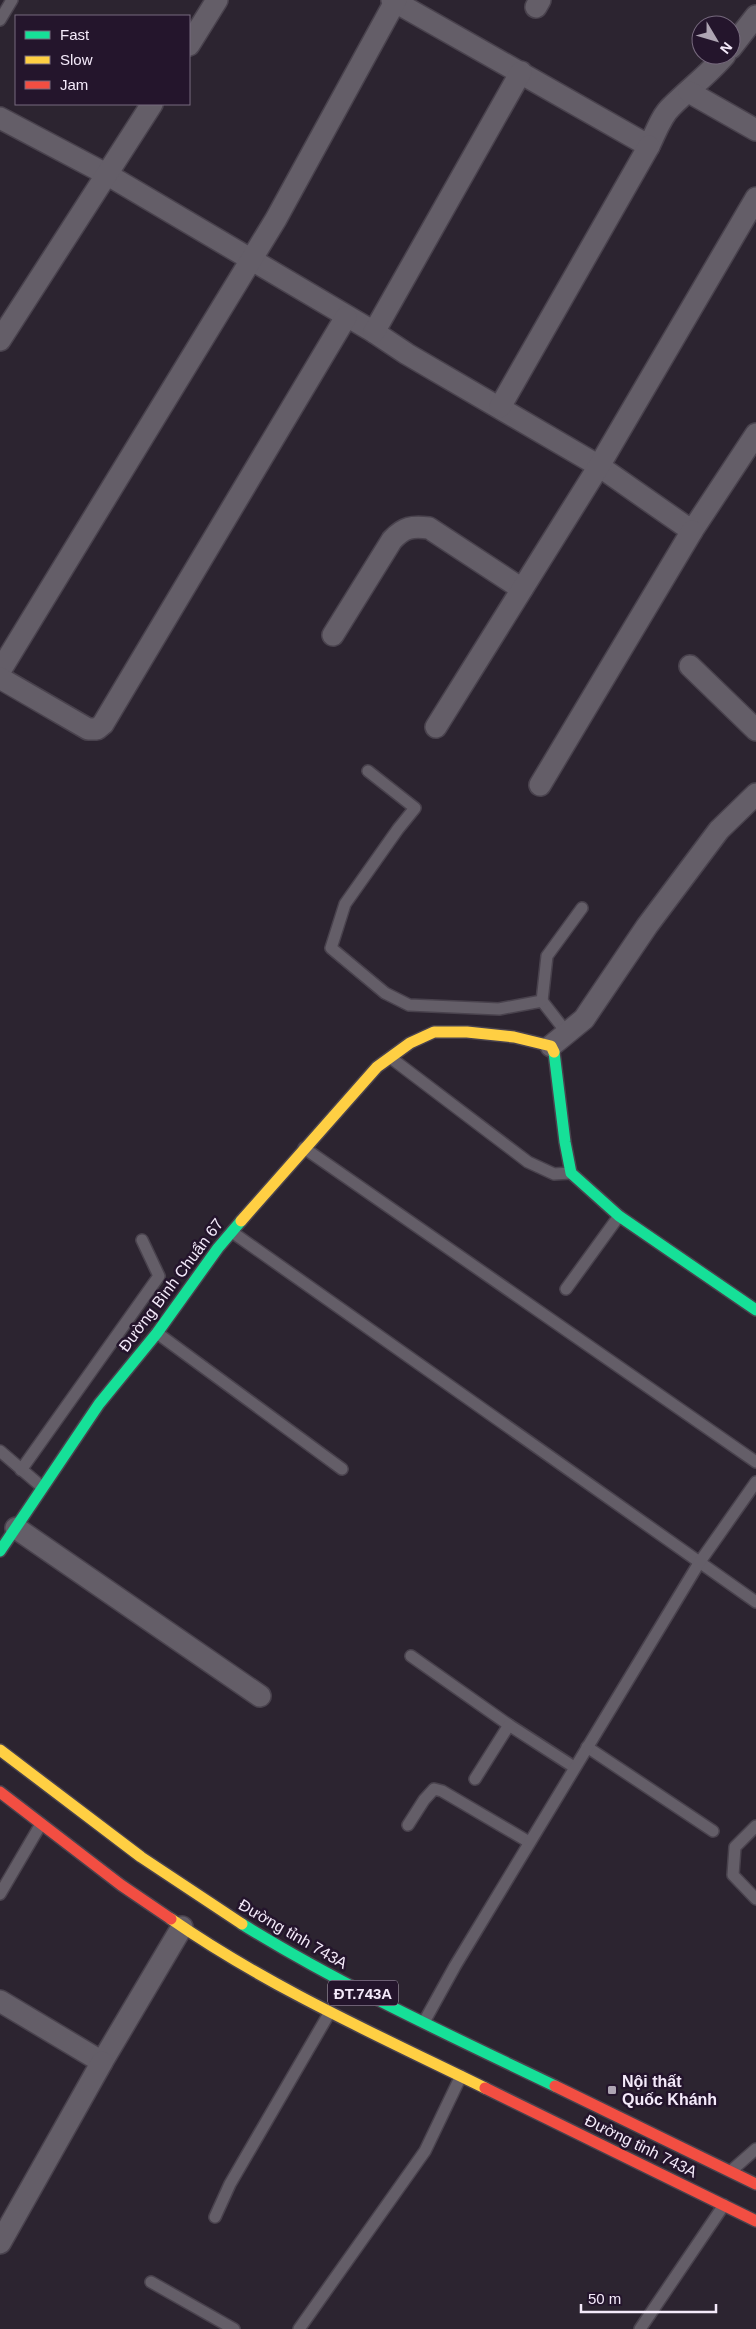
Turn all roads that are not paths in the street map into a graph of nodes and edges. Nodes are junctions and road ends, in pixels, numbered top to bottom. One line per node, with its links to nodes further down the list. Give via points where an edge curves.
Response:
1 (12, 0): 5 (lane)
2 (217, 0): 7 (street)
3 (394, 1): 9 (street); 17 (street)
4 (756, 16): 6 (street)
5 (0, 20)
6 (741, 35)
7 (190, 43)
8 (715, 65): 10 (street)
9 (521, 72): 14 (street); 19 (street)
10 (689, 92): 13 (street); 14 (street, via 663,117)
11 (151, 105): 15 (street)
12 (0, 118): 15 (street)
13 (756, 130)
14 (649, 146): 21 (street)
15 (108, 175): 17 (street); 20 (street)
16 (756, 198): 23 (street)
17 (251, 259): 18 (street); 28 (street)
18 (346, 317): 19 (street); 29 (street, via 103,724 97,729 88,729)
19 (374, 332): 21 (street)
20 (0, 340)
21 (500, 407): 23 (street)
22 (756, 434): 24 (street)
23 (599, 466): 24 (street); 25 (street)
24 (692, 531): 33 (street)
25 (522, 589): 26 (street, via 429,528 413,526 400,531 392,540); 30 (street)
26 (333, 635)
27 (690, 666): 31 (street)
28 (0, 671)
29 (0, 678)
30 (436, 727)
31 (756, 730)
32 (368, 771): 36 (lane, via 415,808 345,904 331,948 385,993 409,1005 499,1009)
33 (540, 785)
34 (756, 794): 37 (street, via 720,830 647,926 584,1019)
35 (582, 908): 36 (lane, via 547,956)
36 (542, 1001): 37 (lane)
37 (567, 1033): 38 (street)
38 (551, 1046): 39 (main road, Đường Bình Chuẩn 67, via 514,1037 434,1032); 41 (main road, via 556,1056)
39 (390, 1057): 40 (main road, Đường Bình Chuẩn 67, via 377,1067); 41 (lane, via 528,1162 554,1174)
40 (304, 1148): 43 (main road, Đường Bình Chuẩn 67); 49 (lane)
41 (571, 1173): 42 (main road)
42 (619, 1216): 45 (lane); 46 (main road)
43 (232, 1232): 47 (main road, Đường Bình Chuẩn 67); 56 (lane)
44 (142, 1240): 51 (lane, via 159,1276)
45 (566, 1289)
46 (756, 1310)
47 (157, 1333): 50 (lane); 53 (main road, Đường Bình Chuẩn 67, via 99,1404)
48 (0, 1451): 51 (lane)
49 (756, 1462)
50 (342, 1469)
51 (21, 1470): 53 (lane)
52 (756, 1482): 56 (lane)
53 (42, 1487): 54 (main road, Đường Bình Chuẩn 67)
54 (16, 1528): 55 (main road, Đường Bình Chuẩn 67); 59 (street)
55 (0, 1551)
56 (699, 1563): 57 (lane); 61 (lane)
57 (756, 1602)
58 (411, 1656): 60 (lane)
59 (260, 1696)
60 (510, 1725): 63 (lane); 64 (lane)
61 (587, 1747): 63 (lane); 69 (lane)
62 (0, 1750): 76 (main road, Đường tỉnh 743A / ĐT.743A, via 200,1898 299,1959)
63 (574, 1768): 70 (lane)
64 (475, 1779)
65 (0, 1792): 66 (main road, Đường tỉnh 743A / ĐT.743A)
66 (42, 1824): 71 (lane); 73 (main road, Đường tỉnh 743A / ĐT.743A)
67 (408, 1824): 70 (lane, via 434,1789)
68 (756, 1826): 72 (lane, via 735,1847 733,1875)
69 (712, 1831)
70 (529, 1842): 76 (lane)
71 (0, 1894)
72 (756, 1899)
73 (182, 1928): 75 (main road, Đường tỉnh 743A / ĐT.743A); 77 (street)
74 (0, 2001): 77 (street)
75 (330, 2012): 78 (main road, Đường tỉnh 743A / ĐT.743A); 83 (lane, via 230,2184)
76 (424, 2022): 80 (main road, Đường tỉnh 743A / ĐT.743A)
77 (102, 2062): 85 (street)
78 (461, 2076): 82 (main road, Đường tỉnh 743A / ĐT.743A); 88 (lane, via 425,2151)
79 (756, 2149): 80 (lane)
80 (731, 2172): 81 (main road, Đường tỉnh 743A / ĐT.743A)
81 (756, 2184)
82 (724, 2205): 84 (main road, Đường tỉnh 743A / ĐT.743A); 89 (lane)
83 (215, 2217)
84 (756, 2221)
85 (0, 2243)
86 (152, 2282): 87 (lane)
87 (234, 2329)
88 (298, 2329)
89 (640, 2329)

